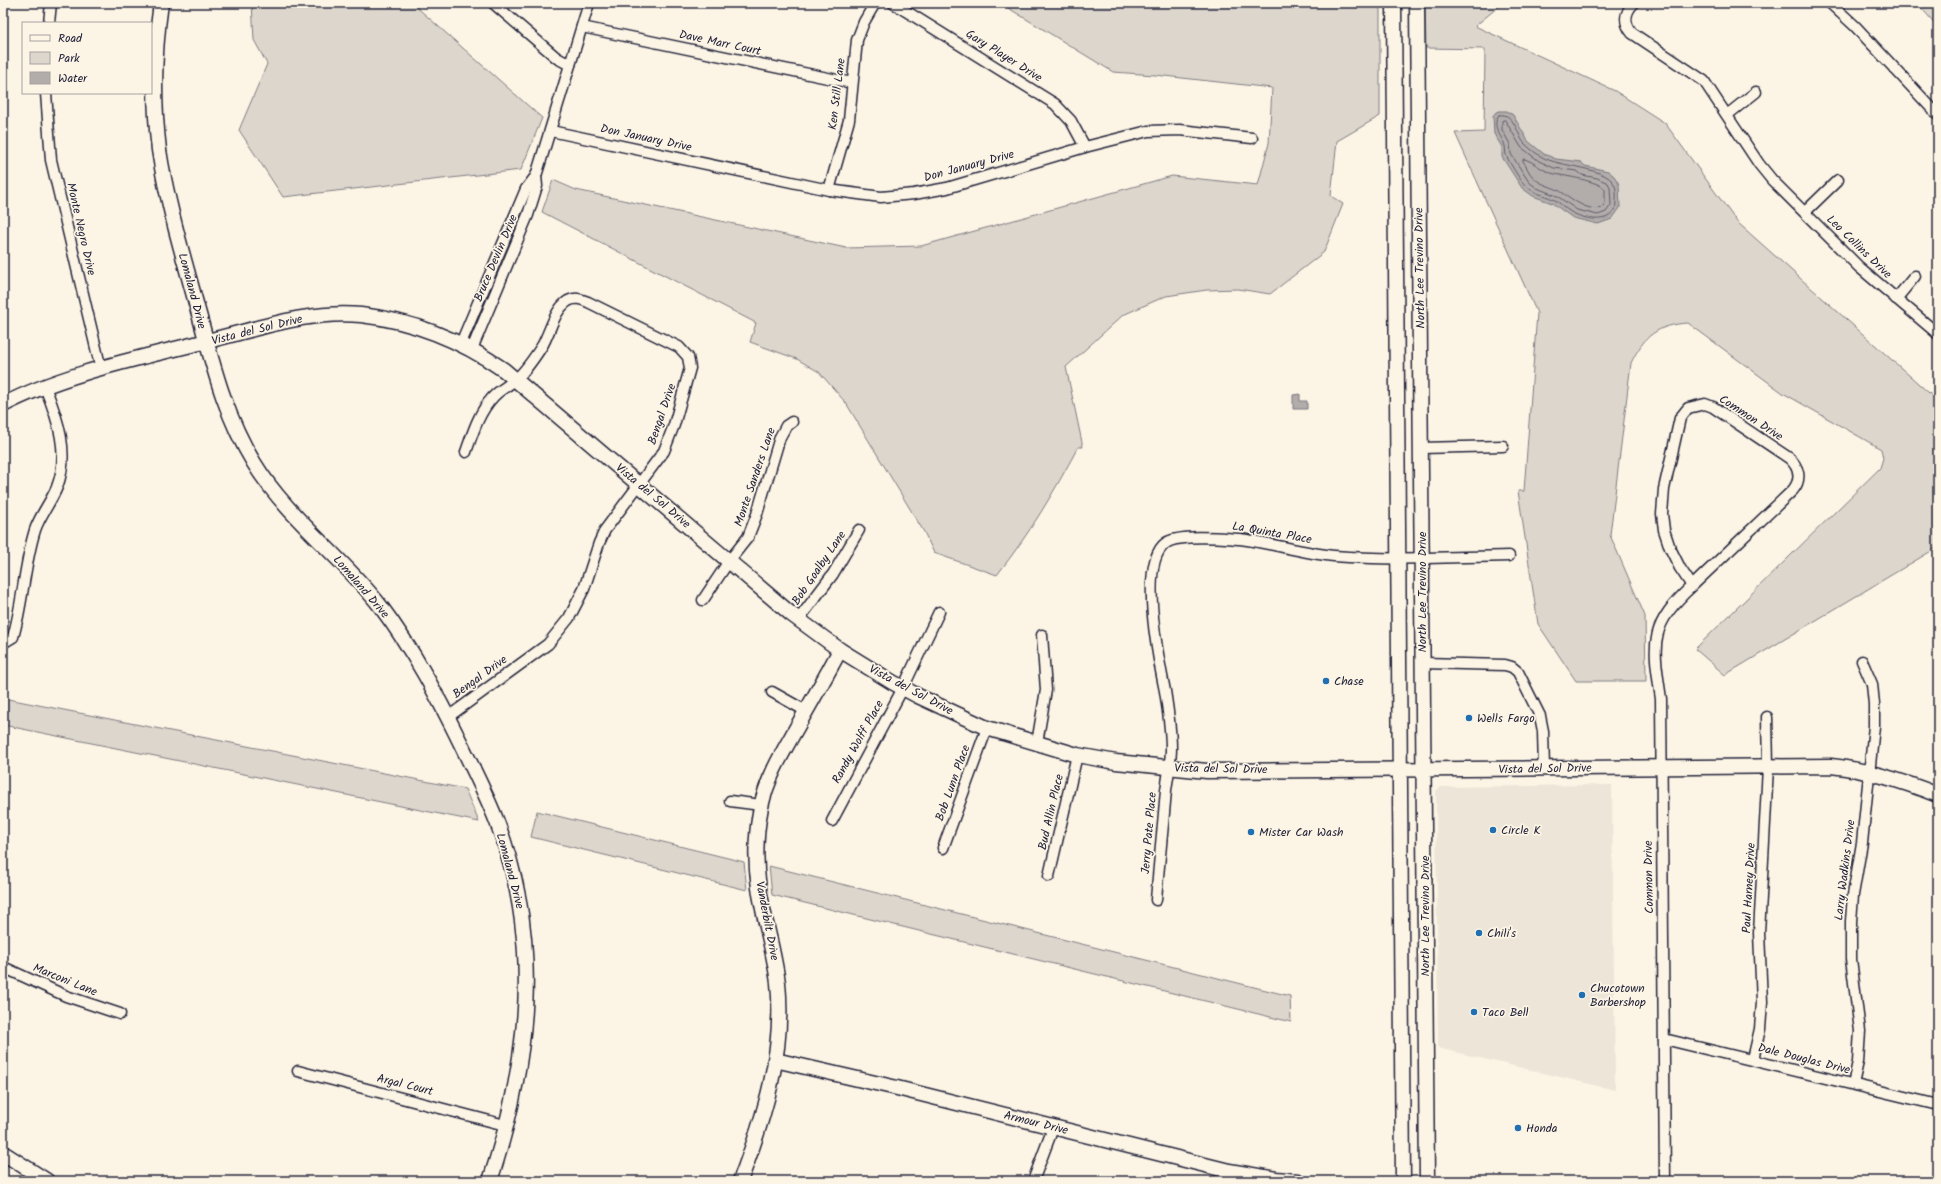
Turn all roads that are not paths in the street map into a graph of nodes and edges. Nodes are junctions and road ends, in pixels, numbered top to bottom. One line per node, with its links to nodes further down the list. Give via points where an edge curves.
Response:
1 (51, 3): 11 (street)
2 (160, 3): 28 (main road, Lomaland Drive, via 155,69 159,150 175,227)
3 (493, 3): 13 (street, via 557,58)
4 (589, 3): 12 (street, Bruce Devlin Drive)
5 (875, 3): 14 (street, Ken Still Lane, via 857,40)
6 (893, 3): 21 (street, Gary Player Drive, via 1055,104 1071,121)
7 (1394, 3): 42 (main road, North Lee Trevino Drive)
8 (1418, 3): 36 (main road, North Lee Trevino Drive)
9 (1634, 3): 17 (street, Leo Collins Drive, via 1626,17 1627,26 1632,33 1696,74 1709,87)
10 (1830, 3): 18 (street)
11 (49, 22)
12 (582, 27): 13 (street, Bruce Devlin Drive); 14 (street, Dave Marr Court)
13 (570, 65): 19 (street, Bruce Devlin Drive)
14 (852, 83): 23 (street, Ken Still Lane, via 849,120)
15 (1756, 92): 17 (street)
16 (46, 94): 30 (street, Monte Negro Drive, via 51,160)
17 (1727, 115): 24 (street, Leo Collins Drive, via 1759,164)
18 (1938, 115)
19 (551, 131): 23 (street, Don January Drive); 29 (street, Bruce Devlin Drive, via 536,176 526,189)
20 (1252, 138): 21 (street, Don January Drive, via 1167,129 1148,131)
21 (1085, 147): 23 (street, Don January Drive, via 947,188 914,194 881,197)
22 (1838, 180): 24 (street)
23 (829, 190)
24 (1804, 212): 26 (street, Leo Collins Drive, via 1843,253)
25 (1915, 276): 26 (street)
26 (1896, 299): 27 (street, Leo Collins Drive)
27 (1938, 334)
28 (206, 342): 29 (main road, Vista del Sol Drive, via 278,322 314,316 345,315 404,323); 30 (main road, Vista del Sol Drive); 56 (main road, Lomaland Drive, via 230,417 262,477 288,509 350,571 381,608 414,654)
29 (466, 346): 31 (main road, Vista del Sol Drive)
30 (101, 370): 32 (main road, Vista del Sol Drive)
31 (516, 379): 37 (street, Bengal Drive, via 494,396 484,409); 38 (main road, Vista del Sol Drive); 38 (street, Bengal Drive, via 536,356 559,311 573,298 588,302 684,352 690,368 674,426 664,451)
32 (45, 388): 33 (main road, Vista del Sol Drive); 49 (street, via 63,445 64,460 57,487 35,530 13,637)
33 (4, 402)
34 (792, 422): 43 (street, Monte Sanders Lane, via 786,426 780,437 748,537)
35 (1503, 446): 36 (street)
36 (1421, 448): 41 (main road, North Lee Trevino Drive)
37 (466, 452)
38 (640, 485): 43 (main road, Vista del Sol Drive); 56 (street, Bengal Drive, via 625,501 605,530 598,543 578,603 556,635 548,644)
39 (859, 530): 47 (street, Bob Goalby Lane, via 833,574)
40 (1508, 556): 41 (street, La Quinta Place)
41 (1422, 557): 42 (street, La Quinta Place); 52 (main road, North Lee Trevino Drive)
42 (1398, 558): 62 (street, La Quinta Place, via 1326,555 1254,541 1216,537 1195,537 1168,541 1164,544 1156,562 1152,596 1153,631 1171,731 1172,750); 65 (main road, North Lee Trevino Drive)
43 (729, 561): 45 (street, Monte Sanders Lane); 47 (main road, Vista del Sol Drive)
44 (1692, 586): 44 (street, Common Drive, via 1793,490 1798,482 1799,473 1797,466 1789,458 1705,404 1688,408 1680,418 1662,504 1664,530 1670,548); 63 (street, Common Drive, via 1663,618 1656,640 1655,660 1661,699)
45 (703, 600)
46 (938, 612): 53 (street, Randy Wolff Place)
47 (799, 619): 50 (main road, Vista del Sol Drive)
48 (1042, 635): 59 (street, via 1046,690)
49 (3, 643)
50 (840, 650): 53 (main road, Vista del Sol Drive); 55 (main road, Vanderbilt Drive)
51 (1862, 661): 67 (street, Larry Wadkins Drive, via 1872,684 1874,704)
52 (1423, 663): 64 (street, via 1504,665 1518,672 1540,716); 66 (main road, North Lee Trevino Drive)
53 (902, 688): 58 (main road, Vista del Sol Drive); 71 (street, Randy Wolff Place)
54 (772, 692): 55 (street)
55 (806, 711): 70 (main road, Vanderbilt Drive, via 779,759)
56 (448, 717): 85 (main road, Lomaland Drive, via 496,821 521,911 526,954 526,1006 520,1061)
57 (1767, 717): 61 (street, Paul Harney Drive)
58 (988, 728): 59 (main road, Vista del Sol Drive); 72 (street, Bob Lunn Place)
59 (1037, 743): 60 (main road, Vista del Sol Drive)
60 (1077, 755): 62 (main road, Vista del Sol Drive); 73 (street, Bud Allin Place)
61 (1768, 767): 63 (main road, Vista del Sol Drive); 67 (main road, Vista del Sol Drive, via 1831,766); 80 (street, Paul Harney Drive, via 1759,932 1762,1002 1760,1029)
62 (1168, 768): 65 (main road, Vista del Sol Drive, via 1207,771); 74 (street, Jerry Pate Place)
63 (1662, 768): 64 (main road, Vista del Sol Drive); 79 (street, Common Drive)
64 (1544, 769): 66 (main road, Vista del Sol Drive)
65 (1400, 770): 66 (main road, Vista del Sol Drive); 77 (main road, North Lee Trevino Drive)
66 (1424, 770): 76 (main road, North Lee Trevino Drive)
67 (1868, 771): 68 (main road, Vista del Sol Drive); 83 (street, Larry Wadkins Drive, via 1862,842 1851,921 1851,959 1860,1031 1858,1062)
68 (1938, 795)
69 (730, 801): 70 (street)
70 (761, 805): 81 (main road, Vanderbilt Drive, via 757,841 759,887 778,986)
71 (832, 821)
72 (943, 848)
73 (1049, 876)
74 (1156, 900)
75 (3, 967): 78 (street, Marconi Lane, via 66,996)
76 (1425, 996): 77 (main road); 94 (main road, North Lee Trevino Drive)
77 (1402, 997): 93 (main road, North Lee Trevino Drive)
78 (120, 1014)
79 (1664, 1039): 80 (street, Dale Douglas Drive); 95 (street, Common Drive)
80 (1753, 1059): 83 (street, Dale Douglas Drive)
81 (775, 1060): 86 (main road, Armour Drive); 90 (main road, Vanderbilt Drive, via 763,1117)
82 (298, 1071): 85 (street, Argal Court)
83 (1853, 1084): 84 (street, Dale Douglas Drive)
84 (1938, 1105)
85 (506, 1125): 89 (main road, Lomaland Drive)
86 (1053, 1128): 91 (street); 92 (main road, Armour Drive, via 1229,1171)
87 (3, 1152): 88 (main road)
88 (47, 1181)
89 (490, 1181)
90 (740, 1181)
91 (1033, 1181)
92 (1298, 1181)
93 (1403, 1181)
94 (1427, 1181)
95 (1665, 1181)

